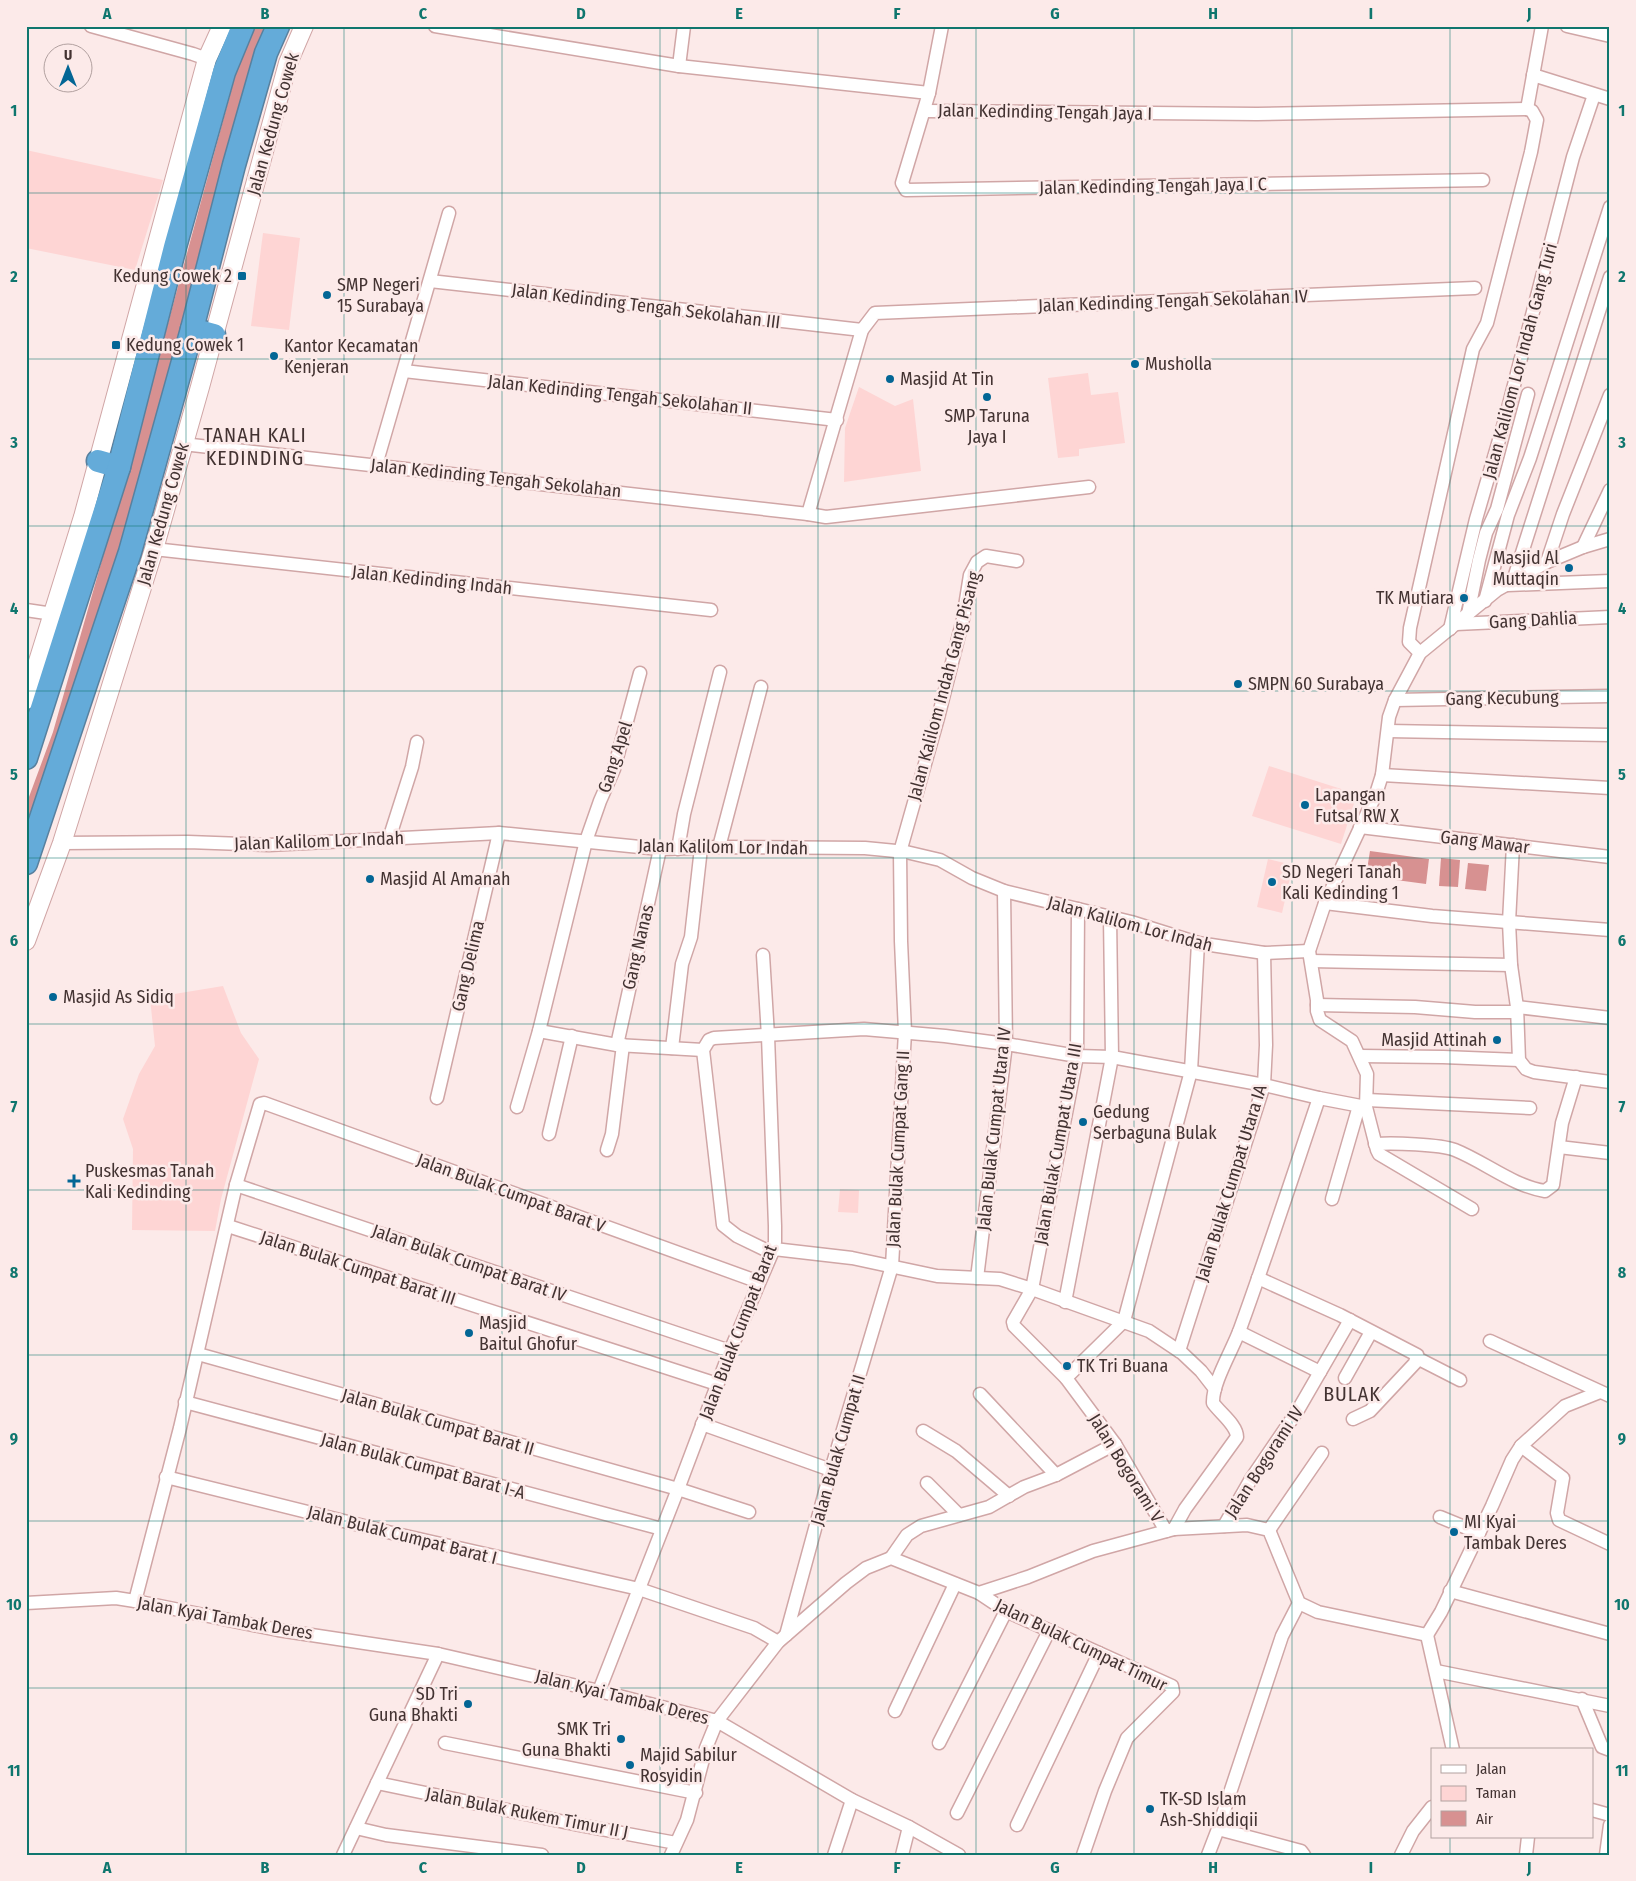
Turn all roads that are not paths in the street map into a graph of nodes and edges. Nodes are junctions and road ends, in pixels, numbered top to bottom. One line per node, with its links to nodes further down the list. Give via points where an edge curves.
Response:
1 (91, 26): 12 (street)
2 (222, 26): 12 (main road)
3 (243, 26): 34 (highway, via 224,72 175,247)
4 (278, 26): 26 (highway, Jalan Kedung Cowek, via 266,53)
5 (304, 26): 28 (main road, Jalan Kedung Cowek, via 288,63)
6 (435, 26): 13 (street, Jalan Kedinding Tengah Jaya I)
7 (684, 26): 13 (street)
8 (942, 26): 15 (street)
9 (1542, 26): 14 (street)
10 (1567, 26): 11 (street)
11 (1610, 36)
12 (207, 59): 34 (main road)
13 (679, 66): 15 (street, Jalan Kedinding Tengah Jaya I)
14 (1533, 75): 16 (street); 18 (street)
15 (929, 93): 19 (street, Jalan Kedinding Tengah Jaya I)
16 (1594, 95): 17 (street); 52 (street, Jalan Kalilom Lor Indah Gang Turi, via 1573,157 1476,520)
17 (1610, 99)
18 (1527, 109): 19 (street, Jalan Kedinding Tengah Jaya I, via 1257,114); 53 (street, via 1537,120 1531,152 1487,323 1473,349 1410,628 1410,642)
19 (925, 111): 20 (street, Jalan Kedinding Tengah Jaya I C, via 902,183 906,190)
20 (1483, 180)
21 (1610, 207): 46 (street, via 1530,458 1508,515)
22 (449, 212): 24 (street)
23 (1610, 277): 45 (street)
24 (430, 281): 27 (street, Jalan Kedinding Tengah Sekolahan III); 29 (street)
25 (1475, 288): 27 (street, Jalan Kedinding Tengah Sekolahan IV, via 877,312)
26 (192, 329): 28 (highway); 78 (highway, Jalan Kedung Cowek, via 130,552)
27 (862, 330): 32 (street)
28 (214, 335): 33 (main road, Jalan Kedung Cowek)
29 (404, 371): 32 (street, Jalan Kedinding Tengah Sekolahan II); 35 (street)
30 (1528, 394): 50 (street, via 1497,509 1486,533)
31 (1610, 395): 43 (street)
32 (837, 420): 38 (street)
33 (183, 444): 35 (street, Jalan Kedinding Tengah Sekolahan); 41 (main road, Jalan Kedung Cowek)
34 (108, 464): 49 (main road, via 83,517); 63 (highway)
35 (376, 465): 38 (street, Jalan Kedinding Tengah Sekolahan)
36 (1089, 487): 38 (street, Jalan Kedinding Tengah Sekolahan, via 826,517)
37 (1610, 490): 40 (street)
38 (808, 514)
39 (1608, 540): 40 (street)
40 (1583, 547): 43 (street)
41 (154, 549): 48 (street, Jalan Kedinding Indah); 70 (main road, Jalan Kedung Cowek)
42 (1017, 561): 76 (street, Jalan Kalilom Indah Gang Pisang, via 986,556 977,562 970,575 941,709)
43 (1547, 562): 45 (street)
44 (1610, 581): 45 (street)
45 (1509, 584): 46 (street)
46 (1484, 601): 50 (street)
47 (26, 610): 49 (street)
48 (711, 610)
49 (53, 614): 58 (main road)
50 (1468, 614): 52 (street)
51 (1610, 616): 52 (street, Gang Dahlia)
52 (1453, 626): 53 (street)
53 (1420, 654): 59 (street)
54 (720, 672): 75 (street)
55 (640, 673): 69 (street, Gang Apel, via 614,769)
56 (761, 687): 72 (street)
57 (1610, 696): 59 (street, Gang Kecubung)
58 (26, 700)
59 (1395, 700): 60 (street)
60 (1388, 731): 61 (street); 64 (street)
61 (1610, 735)
62 (417, 742): 68 (street)
63 (26, 758)
64 (1382, 775): 65 (street); 66 (street)
65 (1610, 788)
66 (1360, 827): 71 (street, Gang Mawar); 80 (street)
67 (499, 833): 68 (street, Jalan Kalilom Lor Indah); 69 (street, Jalan Kalilom Lor Indah); 110 (street, Gang Delima)
68 (389, 839): 70 (street, Jalan Kalilom Lor Indah, via 269,845)
69 (586, 841): 74 (street, Jalan Kalilom Lor Indah); 94 (street, Gang Apel)
70 (62, 843): 85 (main road, Jalan Kedung Cowek)
71 (1513, 845): 77 (street, Gang Mawar); 83 (street)
72 (719, 847): 73 (street, Jalan Kalilom Lor Indah); 76 (street, Jalan Kalilom Lor Indah, via 865,848)
73 (701, 848): 75 (street, Jalan Kalilom Lor Indah); 100 (street, via 691,936 682,964)
74 (660, 849): 75 (street, Jalan Kalilom Lor Indah); 99 (street, Gang Nanas)
75 (678, 849)
76 (900, 852): 79 (street, Jalan Kalilom Lor Indah, via 940,860); 95 (street, Jalan Bulak Cumpat Gang II)
77 (1610, 856)
78 (26, 864)
79 (1004, 891): 81 (street, Jalan Kalilom Lor Indah); 98 (street, Jalan Bulak Cumpat Utara IV)
80 (1325, 903): 83 (street); 89 (street)
81 (1078, 909): 82 (street, Jalan Kalilom Lor Indah); 102 (street, Jalan Bulak Cumpat Utara III)
82 (1110, 917): 86 (street, Jalan Kalilom Lor Indah); 104 (street)
83 (1509, 922): 84 (street); 90 (street)
84 (1610, 930)
85 (26, 940)
86 (1198, 943): 87 (street, Jalan Kalilom Lor Indah); 106 (street)
87 (1264, 953): 89 (street, Jalan Kalilom Lor Indah); 109 (street, Jalan Bulak Cumpat Utara IA)
88 (763, 955): 97 (street, Jalan Bulak Cumpat Barat)
89 (1310, 956): 90 (street); 91 (street)
90 (1511, 965): 92 (street)
91 (1317, 1005): 92 (street, via 1474,1012); 103 (street, via 1320,1020 1352,1041)
92 (1517, 1010): 93 (street); 105 (street)
93 (1610, 1018)
94 (539, 1031): 96 (street); 113 (street, Gang Apel)
95 (904, 1032): 97 (street, via 864,1029); 98 (street); 125 (street, Jalan Bulak Cumpat Gang II)
96 (572, 1036): 99 (street); 115 (street)
97 (768, 1036): 101 (street, via 714,1038); 124 (street, Jalan Bulak Cumpat Barat, via 775,1226)
98 (1006, 1044): 102 (street); 126 (street, Jalan Bulak Cumpat Utara IV)
99 (620, 1045): 100 (street); 118 (street, Gang Nanas, via 612,1134)
100 (672, 1048): 101 (street)
101 (703, 1050): 124 (street, via 723,1225 737,1236)
102 (1077, 1056): 104 (street); 129 (street, Jalan Bulak Cumpat Utara III)
103 (1360, 1056): 105 (street); 112 (street, via 1367,1074)
104 (1112, 1057): 106 (street); 130 (street)
105 (1519, 1060): 107 (street, via 1522,1066 1534,1072)
106 (1191, 1071): 109 (street); 132 (street)
107 (1576, 1077): 108 (street); 117 (street, via 1562,1123)
108 (1610, 1082)
109 (1264, 1085): 111 (street); 137 (street, Jalan Bulak Cumpat Utara IA)
110 (437, 1098)
111 (1319, 1098): 112 (street); 127 (street)
112 (1364, 1104): 114 (street); 116 (street); 121 (street)
113 (517, 1106)
114 (1530, 1108)
115 (550, 1134)
116 (1375, 1144): 117 (street, via 1453,1149 1545,1192 1553,1185); 122 (street, via 1379,1154)
117 (1559, 1147): 119 (street)
118 (607, 1150)
119 (1610, 1153)
120 (236, 1186): 123 (street); 128 (street, Jalan Bulak Cumpat Barat V, via 259,1105 264,1103); 136 (street, Jalan Bulak Cumpat Barat IV)
121 (1332, 1199)
122 (1472, 1209)
123 (228, 1226): 138 (street); 144 (street, Jalan Bulak Cumpat Barat III)
124 (773, 1251): 125 (street, via 852,1258); 128 (street, Jalan Bulak Cumpat Barat)
125 (892, 1266): 126 (street, via 937,1276); 155 (street, Jalan Bulak Cumpat II)
126 (977, 1278): 129 (street, via 1000,1279)
127 (1258, 1278): 131 (street); 133 (street)
128 (759, 1282): 136 (street, Jalan Bulak Cumpat Barat)
129 (1032, 1289): 130 (street); 141 (street, Jalan Bogorami V, via 1012,1320 1013,1324)
130 (1065, 1302): 132 (street)
131 (1350, 1320): 134 (street); 140 (street, Jalan Bogorami IV)
132 (1124, 1321): 137 (street, via 1149,1331); 141 (street)
133 (1239, 1332): 140 (street); 145 (street)
134 (1371, 1332): 139 (street, via 1415,1353); 142 (street)
135 (1490, 1341): 147 (street)
136 (730, 1351): 144 (street, Jalan Bulak Cumpat Barat)
137 (1179, 1351): 145 (street)
138 (198, 1354): 148 (street); 159 (street, Jalan Bulak Cumpat Barat II)
139 (1417, 1358): 143 (street); 149 (street, via 1383,1399)
140 (1320, 1372): 164 (street, Jalan Bogorami IV)
141 (1066, 1378): 152 (street, Jalan Bogorami V)
142 (1345, 1378)
143 (1460, 1380)
144 (716, 1384): 150 (street, Jalan Bulak Cumpat Barat)
145 (1215, 1389): 166 (street, via 1214,1403 1237,1437)
146 (980, 1394): 156 (street)
147 (1605, 1394): 153 (street, via 1565,1406)
148 (185, 1402): 157 (street); 165 (street, Jalan Bulak Cumpat Barat I-A)
149 (1353, 1419)
150 (702, 1424): 155 (street); 159 (street, Jalan Bulak Cumpat Barat)
151 (923, 1431): 160 (street, via 956,1451)
152 (1115, 1444): 156 (street); 166 (street, Jalan Bogorami V)
153 (1521, 1446): 168 (street); 169 (street, via 1563,1478 1557,1513 1559,1520)
154 (1322, 1453): 167 (street)
155 (832, 1470): 182 (street, Jalan Bulak Cumpat II)
156 (1056, 1475): 160 (street)
157 (166, 1477): 172 (street, Jalan Bulak Cumpat Barat I, via 411,1538); 175 (street)
158 (928, 1483): 162 (street)
159 (678, 1490): 161 (street, Jalan Bulak Cumpat Barat II); 165 (street, Jalan Bulak Cumpat Barat)
160 (1009, 1496): 162 (street, via 989,1507)
161 (749, 1512)
162 (959, 1515): 170 (street, via 921,1526 907,1534)
163 (1440, 1517): 168 (street)
164 (1224, 1526): 166 (street); 167 (street, via 1247,1525)
165 (662, 1529): 172 (street, Jalan Bulak Cumpat Barat)
166 (1170, 1530): 174 (street, via 1093,1551)
167 (1269, 1530): 177 (street)
168 (1479, 1533): 173 (street)
169 (1610, 1544)
170 (891, 1558): 171 (street); 182 (street, Jalan Kyai Tambak Deres, via 866,1568)
171 (955, 1584): 174 (street); 189 (street)
172 (639, 1589): 182 (street, Jalan Bulak Cumpat Barat I); 186 (street, Jalan Bulak Cumpat Barat)
173 (1450, 1591): 180 (street); 181 (street)
174 (979, 1593): 178 (street, Jalan Bulak Cumpat Timur)
175 (135, 1602): 176 (street, Jalan Kyai Tambak Deres, via 116,1598); 184 (street, Jalan Kyai Tambak Deres, via 278,1630)
176 (26, 1603)
177 (1299, 1604): 181 (street, via 1318,1612); 206 (street, via 1282,1636)
178 (1006, 1612): 179 (street, Jalan Bulak Cumpat Timur); 192 (street)
179 (1049, 1631): 183 (street, Jalan Bulak Cumpat Timur); 200 (street)
180 (1610, 1634)
181 (1427, 1635): 185 (street)
182 (782, 1638): 190 (street, Jalan Kyai Tambak Deres)
183 (1098, 1653): 202 (street); 215 (street, Jalan Bulak Cumpat Timur, via 1172,1686 1174,1690 1127,1738 1104,1791)
184 (438, 1654): 186 (street, Jalan Kyai Tambak Deres); 195 (street)
185 (1436, 1672): 187 (street); 193 (street)
186 (599, 1691): 190 (street, Jalan Kyai Tambak Deres)
187 (1582, 1699): 188 (street); 194 (street)
188 (1610, 1706)
189 (895, 1711)
190 (717, 1721): 196 (street, via 706,1748); 197 (street)
191 (445, 1743): 196 (street)
192 (939, 1743)
193 (1453, 1748)
194 (1606, 1749)
195 (377, 1783): 205 (street); 208 (street, Jalan Bulak Rukem Timur II J)
196 (696, 1793): 208 (street)
197 (852, 1800): 204 (street); 212 (street)
198 (1431, 1808): 218 (street, via 1413,1831)
199 (1594, 1811): 201 (street)
200 (957, 1813)
201 (1610, 1815)
202 (1017, 1825)
203 (1610, 1825): 220 (street)
204 (909, 1826): 213 (street); 214 (street)
205 (356, 1828): 209 (street); 210 (street)
206 (1218, 1829): 216 (street); 217 (street)
207 (1528, 1838): 219 (street)
208 (676, 1843): 211 (street)
209 (343, 1855)
210 (542, 1855)
211 (670, 1855)
212 (834, 1855)
213 (902, 1855)
214 (959, 1855)
215 (1083, 1855)
216 (1208, 1855)
217 (1304, 1855)
218 (1401, 1855)
219 (1526, 1855)
220 (1606, 1855)

